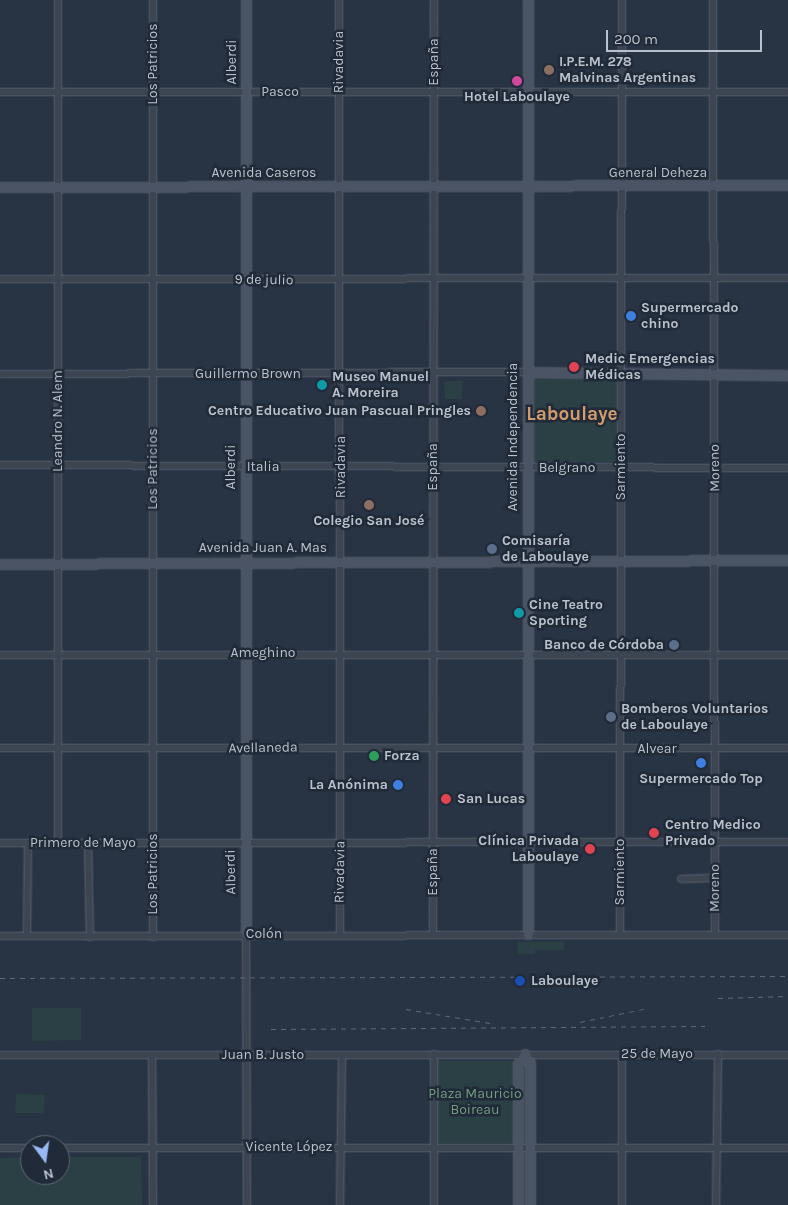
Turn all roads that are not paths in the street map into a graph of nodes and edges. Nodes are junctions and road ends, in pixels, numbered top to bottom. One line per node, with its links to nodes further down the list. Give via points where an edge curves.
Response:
1 (58, 0): 12 (street, Leandro N. Alem)
2 (153, 0): 9 (street, Los Patricios)
3 (246, 0): 13 (main road, Alberdi)
4 (339, 0): 17 (street, Rivadavia)
5 (434, 0): 14 (street, España)
6 (528, 0): 15 (main road, Avenida Independencia)
7 (622, 0): 10 (street, Sarmiento)
8 (713, 0): 18 (street, Moreno)
9 (153, 91): 12 (street, Pasco); 13 (street, Pasco); 21 (street, Los Patricios)
10 (623, 91): 15 (street, Pasco); 18 (street, Pasco); 22 (street, Sarmiento)
11 (0, 92): 12 (street, Pasco)
12 (58, 92): 20 (street, Leandro N. Alem)
13 (246, 92): 17 (street, Pasco); 25 (main road, Alberdi)
14 (434, 92): 15 (street, Pasco); 17 (street, Pasco); 27 (street, España)
15 (529, 92): 28 (main road, Avenida Independencia)
16 (788, 92): 18 (street, Pasco)
17 (339, 93): 26 (street, Rivadavia)
18 (714, 93): 23 (street, Moreno)
19 (788, 185): 23 (main road, General Deheza)
20 (58, 186): 21 (main road, Avenida Caseros); 24 (main road, Avenida Caseros); 34 (street, Leandro N. Alem)
21 (153, 186): 25 (main road, Avenida Caseros); 37 (street, Los Patricios)
22 (622, 186): 23 (main road, General Deheza); 28 (main road, General Deheza); 30 (street, Sarmiento)
23 (714, 186): 31 (street, Moreno)
24 (0, 187)
25 (245, 187): 26 (main road, Avenida Caseros); 35 (main road, Alberdi)
26 (338, 187): 27 (main road, Avenida Caseros); 38 (street, Rivadavia)
27 (434, 187): 28 (main road, Avenida Caseros); 36 (street, España)
28 (528, 187): 29 (main road, Avenida Independencia)
29 (529, 278): 30 (street, 9 de julio); 36 (street, 9 de julio); 39 (main road, Avenida Independencia)
30 (622, 278): 31 (street, 9 de julio); 40 (street, Sarmiento)
31 (714, 278): 32 (street, 9 de julio); 47 (street, Moreno)
32 (788, 278)
33 (0, 279): 34 (street, 9 de julio)
34 (58, 279): 37 (street, 9 de julio); 42 (street, Leandro N. Alem)
35 (245, 279): 37 (street, 9 de julio); 38 (street, 9 de julio); 44 (main road, Alberdi)
36 (435, 279): 38 (street, 9 de julio); 46 (street, España)
37 (153, 280): 43 (street, Los Patricios)
38 (340, 280): 45 (street, Rivadavia)
39 (527, 372): 40 (main road); 46 (street, Guillermo Brown); 55 (main road, Avenida Independencia)
40 (621, 372): 47 (main road); 56 (street, Sarmiento)
41 (0, 374): 42 (street, Guillermo Brown)
42 (58, 374): 43 (street, Guillermo Brown); 50 (street, Leandro N. Alem)
43 (153, 374): 44 (street, Guillermo Brown); 54 (street, Los Patricios)
44 (245, 374): 45 (street, Guillermo Brown); 52 (main road, Alberdi)
45 (341, 374): 46 (street, Guillermo Brown); 51 (street, Rivadavia)
46 (434, 374): 53 (street, España)
47 (714, 374): 48 (main road); 57 (street, Moreno)
48 (788, 375)
49 (0, 465): 50 (street, Italia)
50 (58, 466): 54 (street, Italia); 67 (street, Leandro N. Alem)
51 (341, 466): 52 (street, Italia); 53 (street, Italia); 65 (street, Rivadavia)
52 (244, 467): 54 (street, Italia); 64 (main road, Alberdi)
53 (432, 467): 55 (street, Italia); 59 (street, España)
54 (153, 468): 66 (street, Los Patricios)
55 (527, 468): 56 (street, Belgrano); 60 (main road, Avenida Independencia)
56 (621, 468): 57 (street, Belgrano); 61 (street, Sarmiento)
57 (715, 468): 58 (street, Belgrano); 62 (street, Moreno)
58 (788, 468)
59 (434, 560): 60 (main road, Avenida Juan A. Mas); 65 (main road, Avenida Juan A. Mas); 72 (street, España)
60 (526, 560): 61 (main road, Avenida Juan A. Mas); 73 (main road, Avenida Independencia)
61 (622, 560): 62 (main road, Avenida Juan A. Mas); 74 (street, Sarmiento)
62 (716, 560): 63 (main road, Avenida Juan A. Mas); 77 (street, Moreno)
63 (788, 560)
64 (244, 561): 65 (main road, Avenida Juan A. Mas); 66 (main road, Avenida Juan A. Mas); 69 (main road, Alberdi)
65 (341, 561): 70 (street, Rivadavia)
66 (153, 562): 67 (main road, Avenida Juan A. Mas); 71 (street, Los Patricios)
67 (58, 563): 68 (main road, Avenida Juan A. Mas); 76 (street, Leandro N. Alem)
68 (0, 564)
69 (244, 653): 70 (street, Ameghino); 71 (street, Ameghino); 86 (main road, Alberdi)
70 (342, 653): 72 (street, Ameghino); 79 (street, Rivadavia)
71 (153, 654): 76 (street, Ameghino); 85 (street, Los Patricios)
72 (433, 654): 73 (street, Ameghino); 80 (street, España)
73 (527, 654): 74 (street, Ameghino); 83 (main road, Avenida Independencia)
74 (620, 654): 77 (street, Ameghino); 88 (street, Sarmiento)
75 (0, 655): 76 (street, Ameghino)
76 (58, 655): 82 (street, Leandro N. Alem)
77 (714, 655): 78 (street, Ameghino); 87 (street, Moreno)
78 (788, 655)
79 (341, 747): 80 (street, Avellaneda); 86 (street, Avellaneda); 92 (street, Rivadavia)
80 (433, 747): 83 (street, Avellaneda); 93 (street, España)
81 (0, 748): 82 (street, Avellaneda)
82 (58, 748): 85 (street, Avellaneda); 98 (street, Leandro N. Alem)
83 (527, 748): 88 (street, Alvear); 100 (main road, Avenida Independencia)
84 (788, 748): 87 (street, Alvear)
85 (153, 749): 86 (street, Avellaneda); 91 (street, Los Patricios)
86 (244, 749): 89 (main road, Alberdi)
87 (714, 749): 88 (street, Alvear); 94 (street, Moreno)
88 (620, 750): 99 (street, Sarmiento)
89 (245, 841): 91 (street, Primero de Mayo); 92 (street, Primero de Mayo); 103 (main road, Alberdi)
90 (88, 842): 91 (street, Primero de Mayo); 98 (street, Primero de Mayo); 113 (street)
91 (153, 842): 112 (street, Los Patricios)
92 (340, 842): 93 (street, Primero de Mayo); 106 (street, Rivadavia)
93 (433, 842): 100 (street, Primero de Mayo); 104 (street, España)
94 (714, 842): 95 (street, Primero de Mayo); 99 (street, Primero de Mayo); 101 (street, Moreno)
95 (788, 842)
96 (0, 843): 97 (street, Primero de Mayo)
97 (28, 843): 98 (street, Primero de Mayo); 110 (street)
98 (58, 843)
99 (620, 843): 100 (street, Primero de Mayo); 107 (street, Sarmiento)
100 (526, 844): 105 (main road, Avenida Independencia)
101 (715, 878): 102 (street); 111 (street, Moreno)
102 (681, 879)
103 (246, 934): 106 (street, Colón); 112 (street, Colón); 120 (street)
104 (433, 934): 105 (street, Colón); 106 (street, Colón)
105 (528, 934): 107 (street, Colón)
106 (340, 935)
107 (620, 935): 111 (street, Colón)
108 (788, 935): 111 (street, Colón)
109 (0, 936): 110 (street, Colón)
110 (27, 936): 113 (street, Colón)
111 (715, 936)
112 (153, 937): 113 (street, Colón)
113 (90, 938)
114 (342, 1054): 115 (street, Juan B. Justo); 120 (street, Juan B. Justo); 123 (street)
115 (434, 1054): 116 (street, Juan B. Justo); 124 (street)
116 (525, 1054): 121 (street, 25 de Mayo); 126 (main road, via 518,1064); 127 (main road, via 530,1063)
117 (718, 1054): 121 (street, 25 de Mayo); 122 (street, 25 de Mayo); 132 (street)
118 (0, 1055): 119 (street, Juan B. Justo)
119 (152, 1055): 120 (street, Juan B. Justo); 134 (street)
120 (247, 1055): 125 (street)
121 (622, 1055): 131 (street)
122 (788, 1055)
123 (339, 1146): 124 (street, Vicente López); 125 (street, Vicente López); 137 (street)
124 (434, 1146): 126 (street, Vicente López); 138 (street)
125 (248, 1147): 134 (street, Vicente López); 136 (street)
126 (518, 1147): 127 (street, Vicente López); 139 (main road)
127 (531, 1147): 131 (street, Vicente López); 140 (main road)
128 (0, 1148): 129 (street)
129 (20, 1148)
130 (70, 1148): 134 (street, Vicente López)
131 (622, 1148): 132 (street, Vicente López); 141 (street)
132 (717, 1148): 133 (street, Vicente López); 142 (street)
133 (788, 1148)
134 (152, 1149): 135 (street)
135 (153, 1205)
136 (247, 1205)
137 (340, 1205)
138 (434, 1205)
139 (518, 1205)
140 (530, 1205)
141 (622, 1205)
142 (716, 1205)

